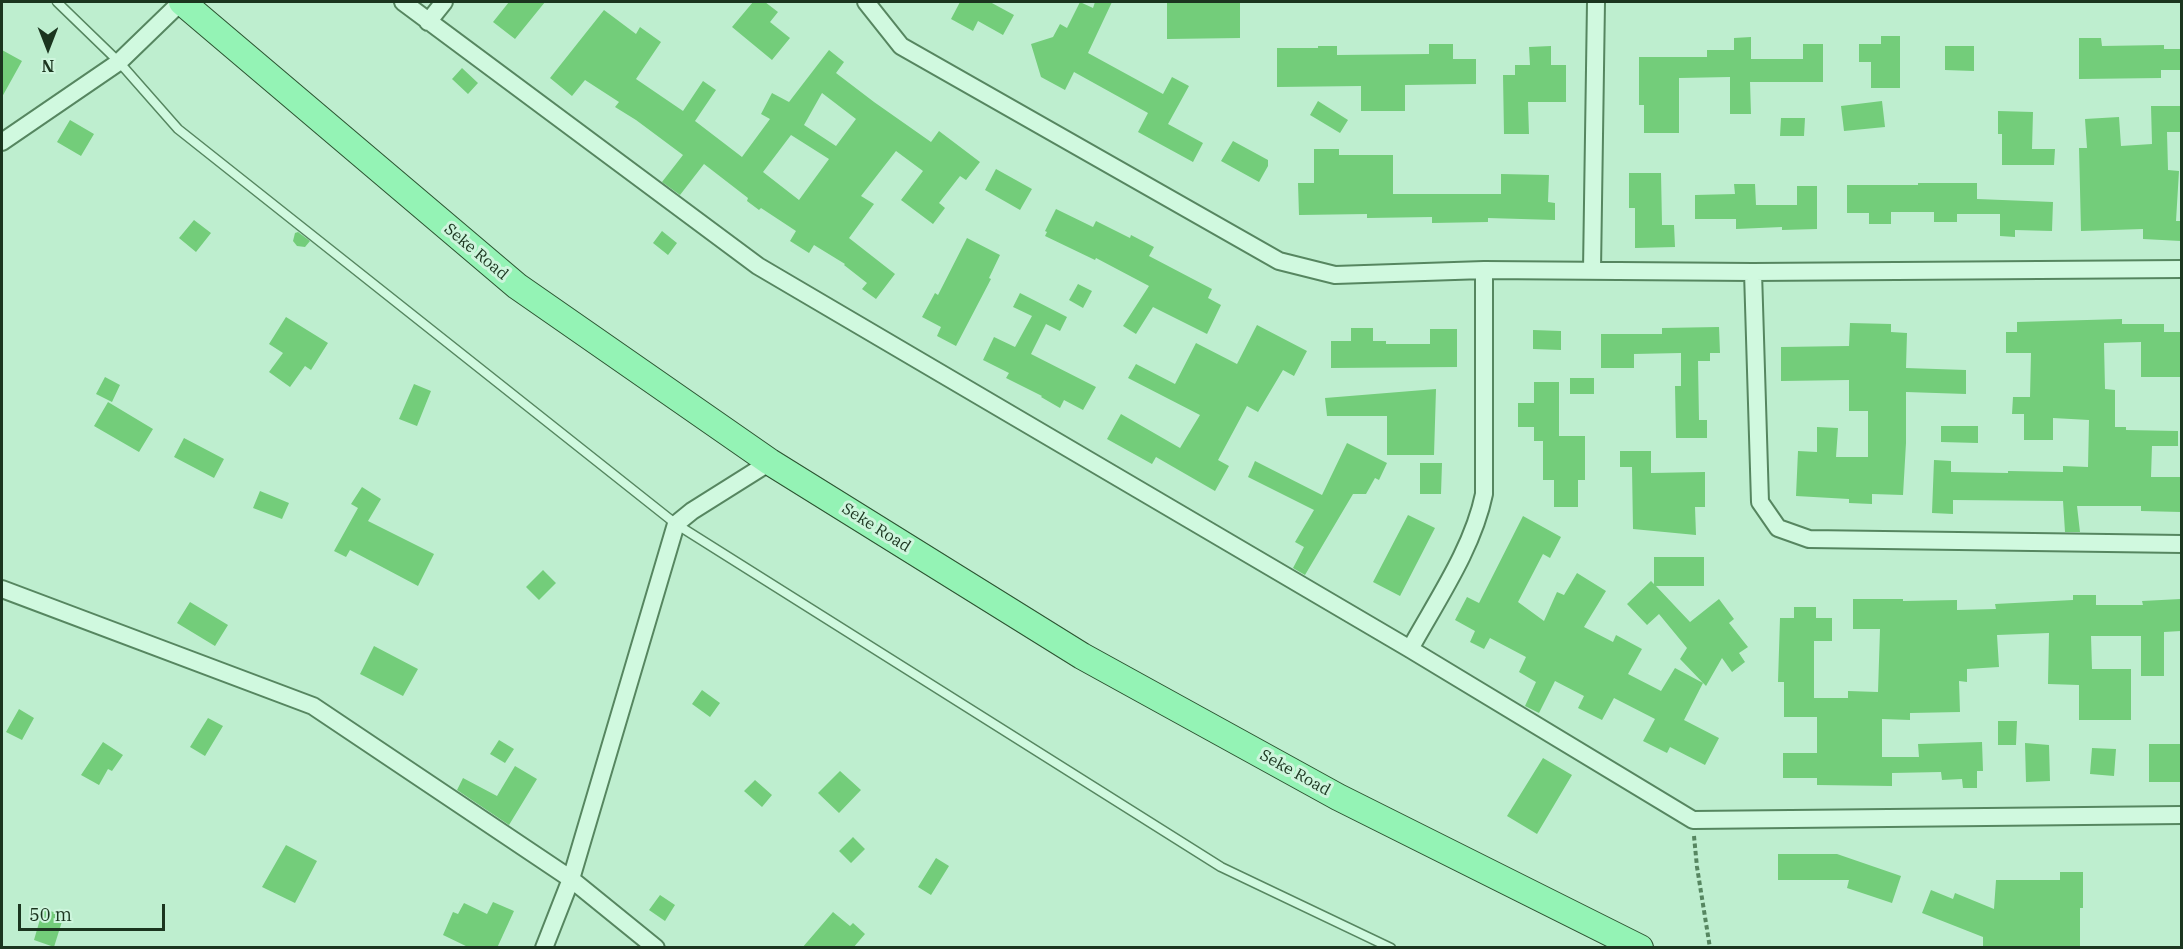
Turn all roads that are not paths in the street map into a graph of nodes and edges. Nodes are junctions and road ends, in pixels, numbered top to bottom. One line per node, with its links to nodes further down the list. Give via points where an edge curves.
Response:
1 (57, 2): 8 (lane)
2 (182, 2): 8 (street); 14 (main road, Seke Road, via 517,286)
3 (403, 2): 7 (street)
4 (444, 2): 7 (street)
5 (866, 2): 10 (street, via 901,46 1279,261 1335,276)
6 (1596, 2): 11 (street)
7 (428, 22): 18 (street, via 758,266)
8 (119, 62): 9 (street); 15 (lane, via 177,129)
9 (2, 142)
10 (1484, 270): 11 (street); 18 (street, via 1484,494 1471,538)
11 (1592, 270): 13 (street)
12 (2181, 270): 13 (street)
13 (1753, 272): 16 (street, via 1760,502 1778,528 1809,539)
14 (770, 462): 15 (street); 24 (main road, Seke Road, via 1092,662 1338,797)
15 (676, 524): 20 (street); 23 (lane, via 1221,867)
16 (2181, 544)
17 (2, 589): 20 (street, via 313,706)
18 (1410, 649): 19 (street, via 1693,820)
19 (2181, 815)
20 (572, 879): 21 (street); 22 (street)
21 (544, 948)
22 (656, 948)
23 (1391, 948)
24 (1640, 948)

